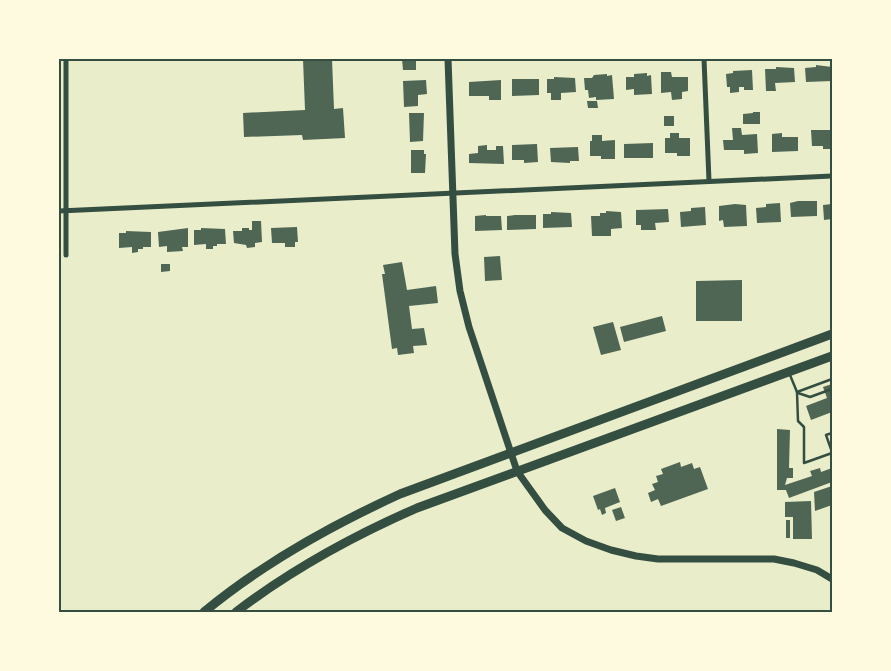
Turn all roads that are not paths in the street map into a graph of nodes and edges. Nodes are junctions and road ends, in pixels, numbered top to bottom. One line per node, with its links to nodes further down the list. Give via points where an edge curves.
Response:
1 (66, 59): 7 (street)
2 (448, 59): 6 (street)
3 (704, 59): 5 (street)
4 (832, 176): 5 (street)
5 (709, 181): 6 (street)
6 (453, 193): 7 (street); 17 (street, via 460,291)
7 (66, 210): 8 (street); 9 (street)
8 (59, 211)
9 (66, 255)
10 (832, 334): 17 (highway)
11 (832, 356): 12 (highway)
12 (789, 372): 15 (lane); 19 (highway)
13 (832, 379): 15 (lane)
14 (832, 389): 15 (lane, via 810,397)
15 (797, 392): 18 (lane, via 798,421 804,428 804,463)
16 (832, 433): 18 (lane, via 826,435)
17 (511, 453): 19 (street); 21 (highway, via 400,494 352,516 259,571)
18 (832, 453)
19 (518, 471): 20 (street, via 562,528 612,550 658,558 774,559 817,570); 22 (highway, via 438,499 375,527 297,570)
20 (832, 578)
21 (204, 612)
22 (236, 612)

